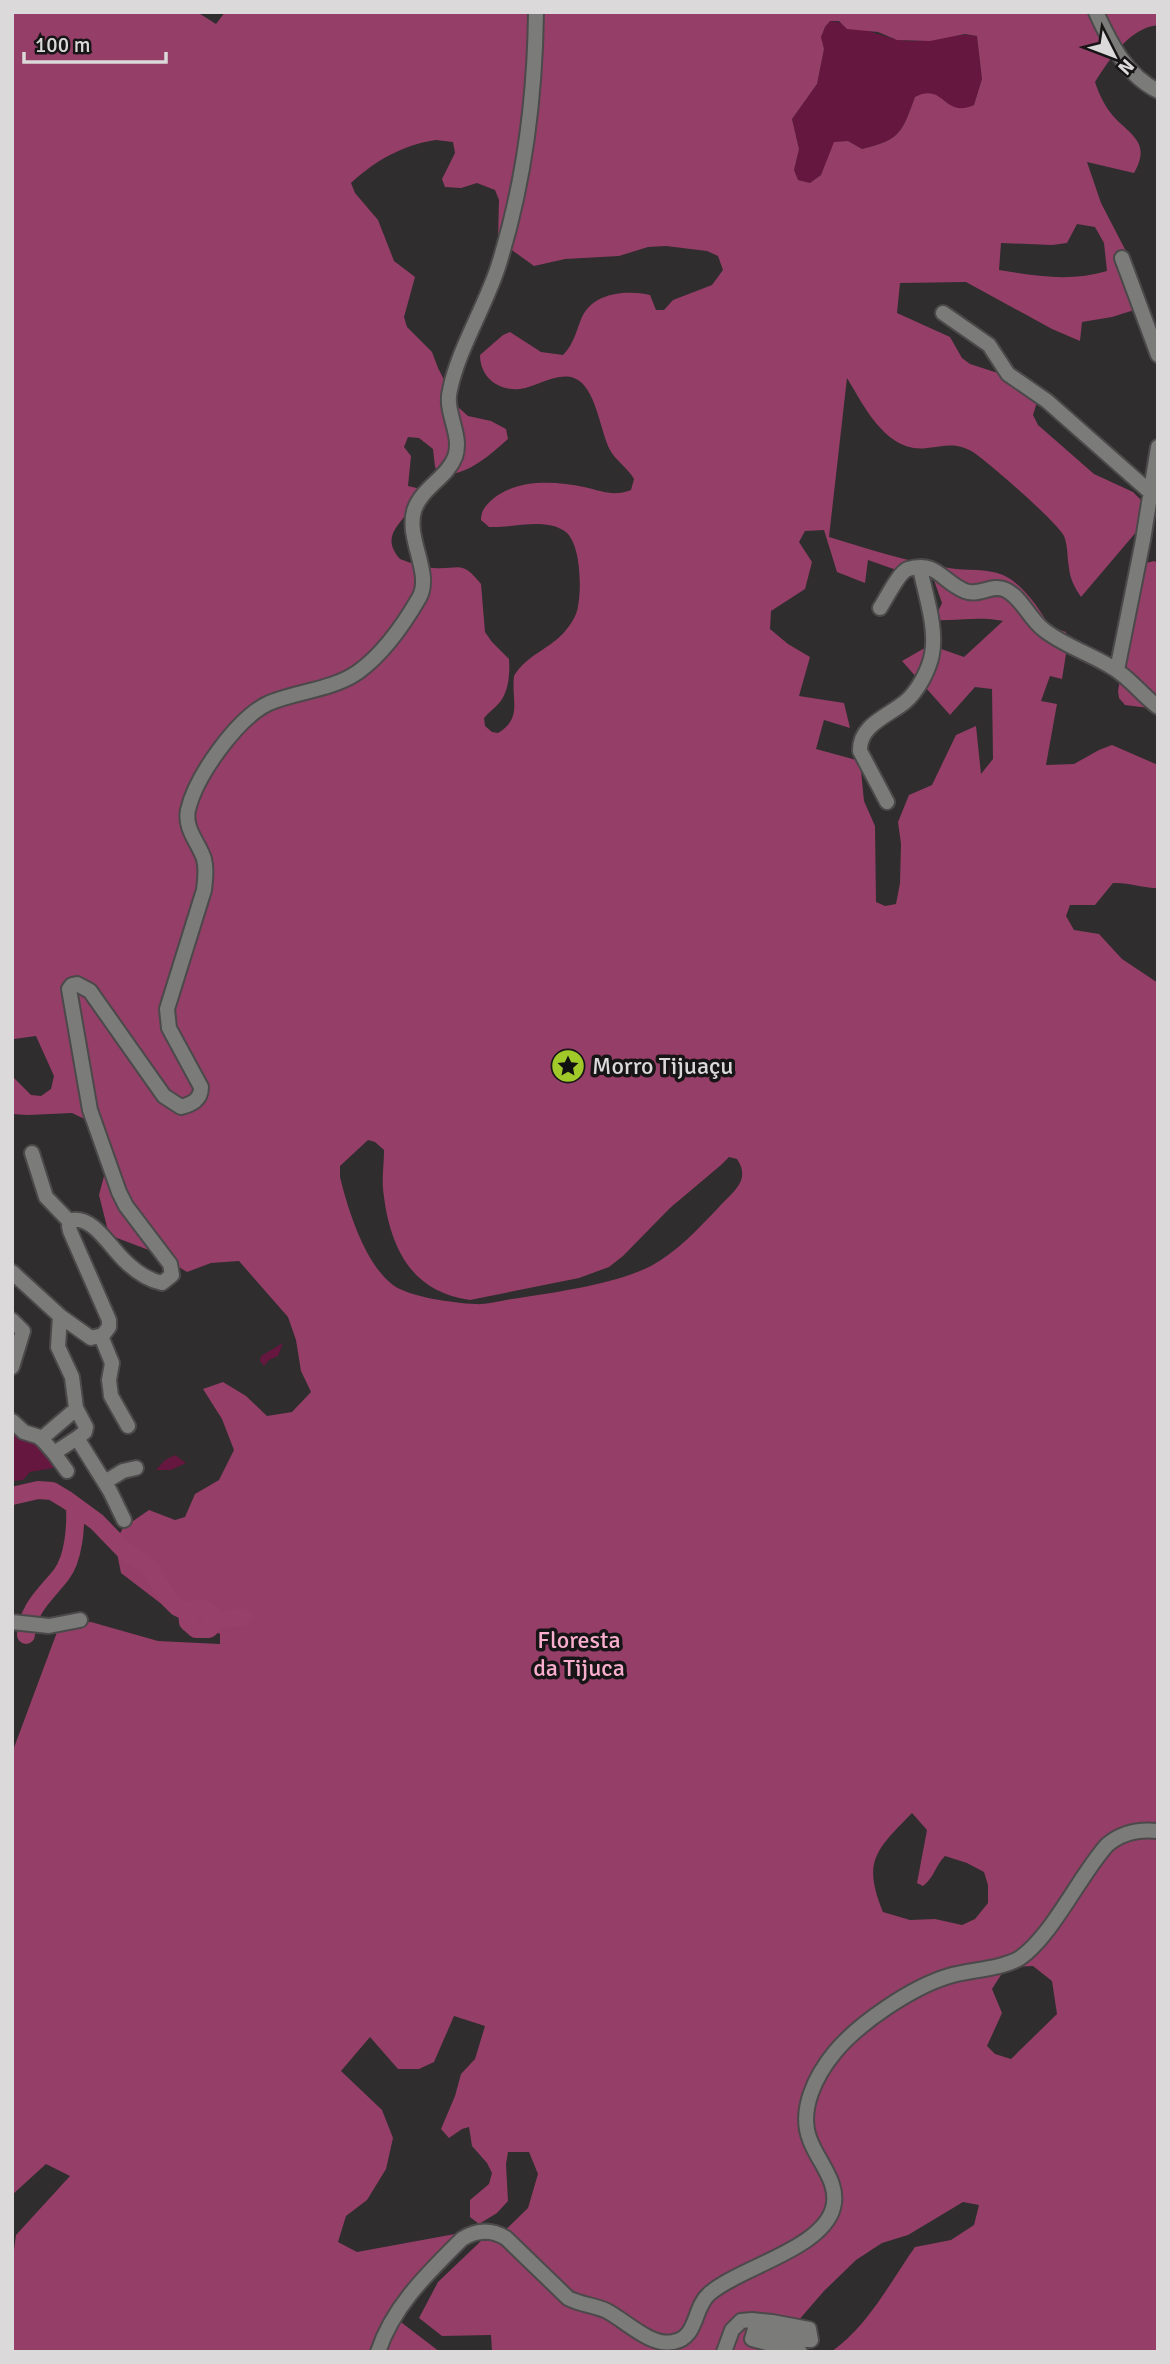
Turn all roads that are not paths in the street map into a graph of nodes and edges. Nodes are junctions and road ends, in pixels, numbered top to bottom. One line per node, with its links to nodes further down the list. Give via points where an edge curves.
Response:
1 (537, 12): 15 (street, via 529,129 512,214 498,267 449,392 456,454 414,512 420,596 381,650 358,672 330,686 268,704 247,719 202,773 187,813 207,871 167,1009 169,1028 201,1087 198,1099 181,1107 164,1096 90,990 77,984 69,989 90,1110 119,1192 170,1264 172,1275 162,1283 154,1281 124,1261 92,1226 82,1219)
2 (1096, 12): 3 (street, via 1124,64)
3 (1158, 91)
4 (1122, 258): 6 (street)
5 (943, 313): 8 (street, via 989,345 1009,374 1047,401)
6 (1158, 355)
7 (1158, 447): 8 (street)
8 (1150, 492): 11 (street)
9 (920, 568): 10 (street, via 903,572); 11 (street, via 932,568 965,592 996,587 1008,591 1044,630); 13 (street, via 932,631 929,663 908,699 870,726 859,744)
10 (880, 608)
11 (1116, 670): 12 (street)
12 (1158, 707)
13 (887, 802)
14 (32, 1153): 15 (street, via 46,1197)
15 (70, 1222): 19 (street, via 109,1320)
16 (12, 1272): 17 (street)
17 (60, 1315): 19 (street, via 91,1338); 21 (street, via 57,1342 72,1377)
18 (12, 1320): 20 (street, via 23,1331)
19 (101, 1336): 23 (street, via 112,1363 111,1396)
20 (12, 1367)
21 (76, 1409): 24 (street, via 86,1429); 25 (street)
22 (12, 1422): 25 (street)
23 (128, 1426)
24 (77, 1438): 26 (street); 29 (street)
25 (41, 1439): 26 (street)
26 (54, 1453): 28 (street)
27 (136, 1468): 29 (street)
28 (67, 1471)
29 (105, 1482): 30 (street)
30 (124, 1520)
31 (80, 1620): 32 (street, via 49,1626)
32 (22, 1624)
33 (1158, 1831): 34 (street, via 1140,1829 1107,1844 1037,1943 1019,1958 911,1992 879,2013 836,2052 816,2082 806,2120 834,2192 834,2205 824,2226 799,2245 707,2295 683,2339)
34 (657, 2347): 35 (street, via 607,2311 568,2298 506,2238 480,2232 462,2239 411,2292)
35 (378, 2352)
36 (724, 2352): 37 (street, via 732,2330 741,2321 752,2320 809,2329 811,2340 755,2329 752,2339)
37 (800, 2352)

